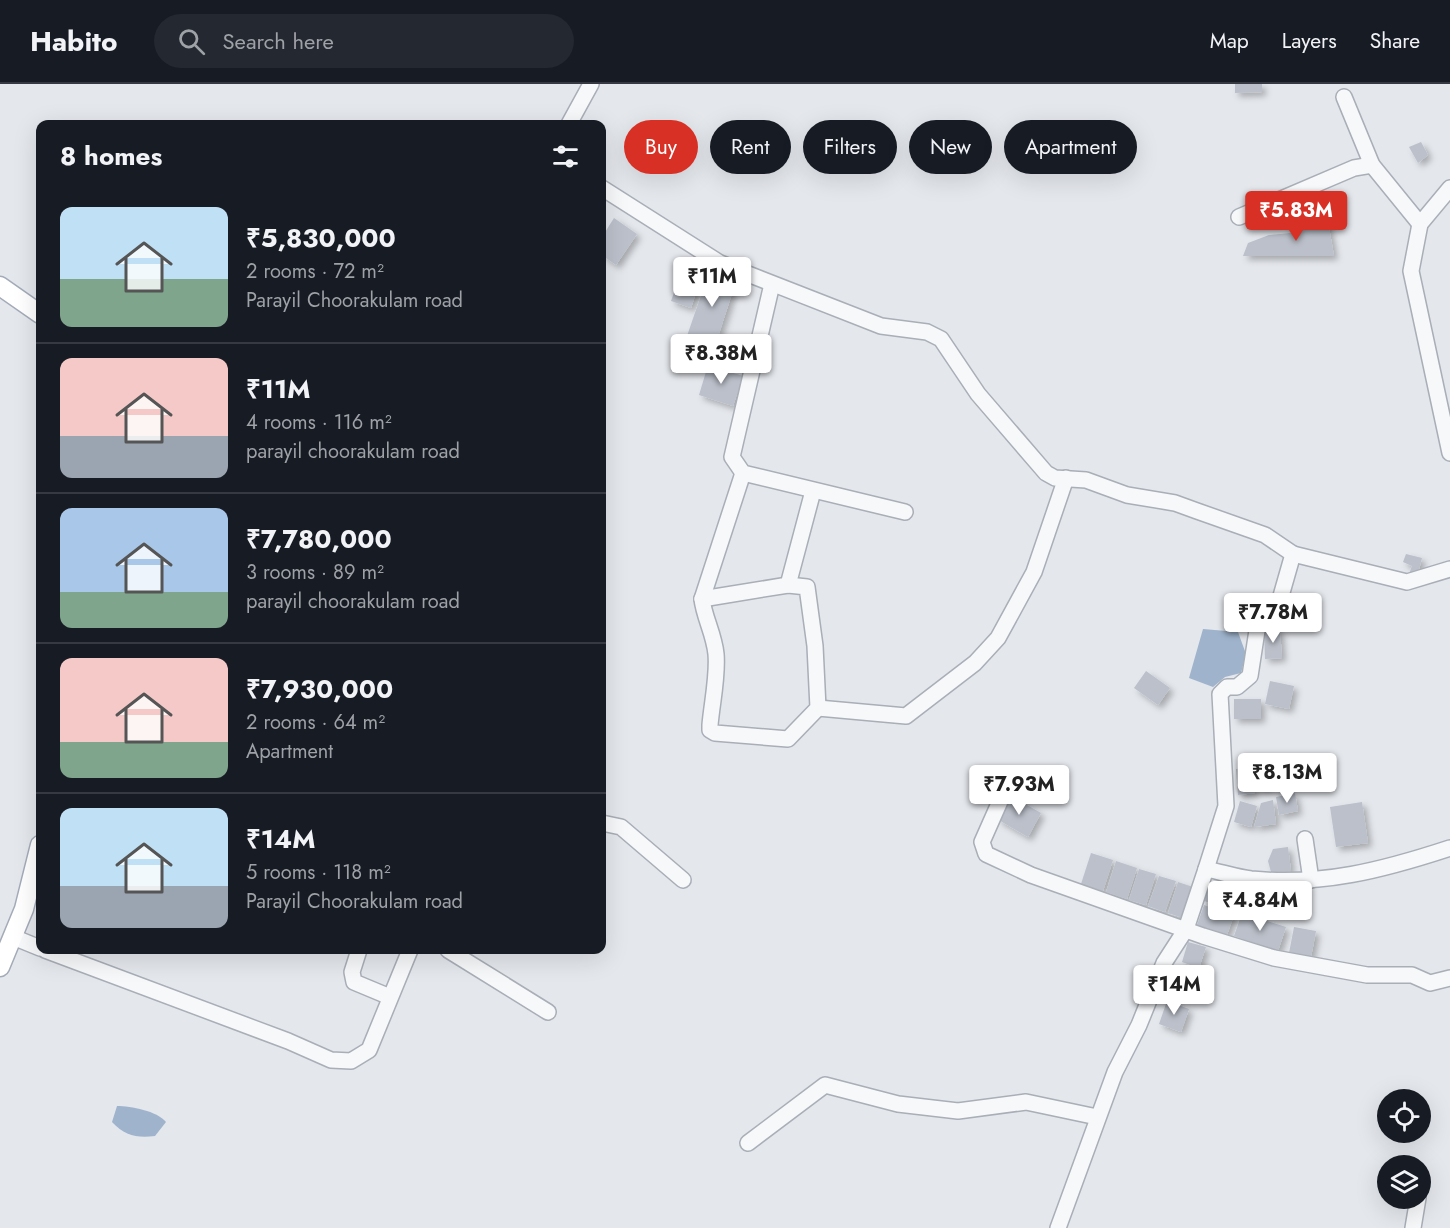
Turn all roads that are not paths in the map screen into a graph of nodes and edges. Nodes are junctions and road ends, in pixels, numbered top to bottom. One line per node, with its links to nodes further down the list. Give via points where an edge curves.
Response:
1 (591, 84): 3 (street)
2 (1344, 97): 4 (street)
3 (571, 120)
4 (1372, 165): 7 (street, via 1354,168); 8 (street)
5 (1450, 188): 8 (street)
6 (606, 191): 9 (street, via 720,263)
7 (1239, 217)
8 (1420, 224): 12 (street, via 1412,271)
9 (772, 284): 13 (street, via 732,457); 14 (street, via 882,326 927,332 941,339 978,394 1029,455 1046,473)
10 (0, 286): 11 (main road)
11 (36, 311)
12 (1450, 453)
13 (743, 472): 15 (street); 20 (street)
14 (1066, 478): 17 (street, via 1086,480 1126,495 1175,503 1265,535); 21 (street, via 1034,572 998,638 975,663 906,716)
15 (813, 490): 16 (street); 19 (street)
16 (905, 512)
17 (1293, 554): 18 (street, via 1407,582); 27 (street, via 1281,596 1270,616 1258,624 1250,676 1220,694 1226,806)
18 (1450, 569)
19 (788, 585): 20 (street); 21 (street, via 807,587)
20 (702, 599): 21 (street, via 716,657 710,729 715,733 788,739)
21 (818, 708)
22 (1005, 790): 30 (street, via 982,842 986,854 1030,875)
23 (606, 824): 28 (street, via 621,827)
24 (1305, 838): 29 (street)
25 (1450, 848): 29 (street, via 1373,872)
26 (36, 861): 31 (main road)
27 (1206, 869): 29 (street, via 1252,879); 30 (street)
28 (683, 880)
29 (1311, 880)
30 (1186, 929): 38 (street, via 1274,958 1367,975 1412,975 1430,983); 41 (street, via 1164,963)
31 (13, 937): 32 (street); 37 (main road)
32 (36, 946)
33 (56, 954): 39 (street, via 331,1060 351,1061 369,1050)
34 (358, 954): 39 (street, via 352,972 354,982)
35 (408, 954): 39 (street)
36 (461, 954): 40 (street)
37 (0, 967)
38 (1450, 978)
39 (390, 996)
40 (548, 1012)
41 (1097, 1117): 42 (street, via 1026,1102 958,1111 898,1104 825,1084); 44 (street)
42 (748, 1143)
43 (1416, 1209): 45 (street)
44 (1058, 1228)
45 (1413, 1228)

